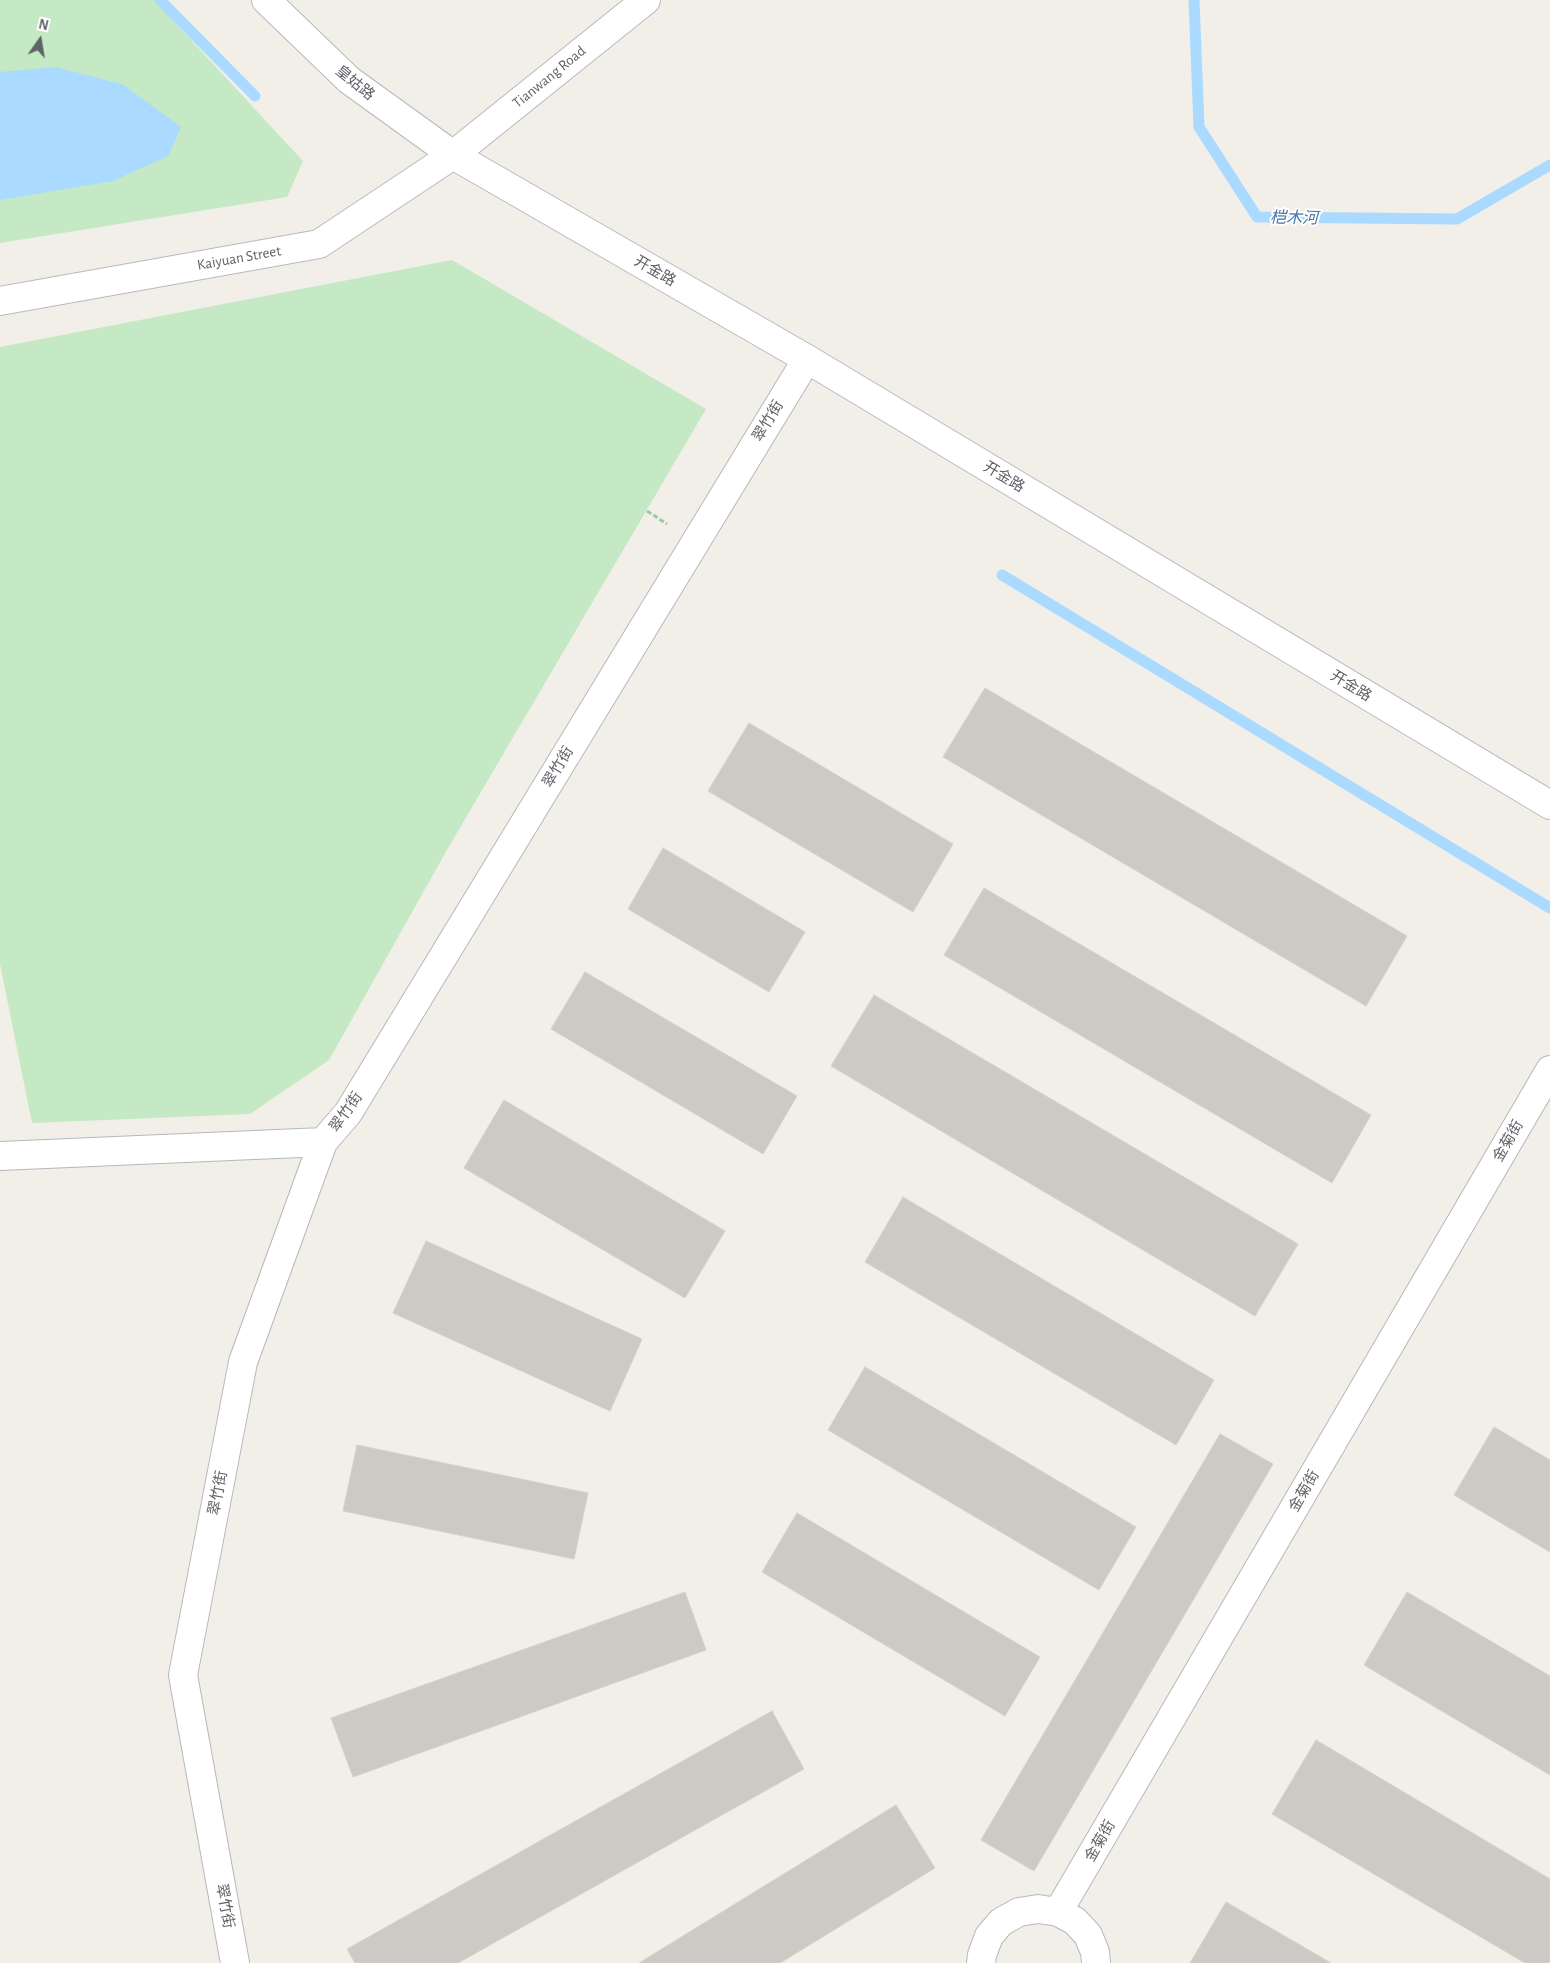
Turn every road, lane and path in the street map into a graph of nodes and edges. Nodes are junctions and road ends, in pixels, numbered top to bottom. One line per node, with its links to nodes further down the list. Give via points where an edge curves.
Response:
1 (266, 0): 3 (street, 皇姑路, via 349,80)
2 (646, 0): 3 (street, Tianwang Road)
3 (453, 155): 4 (street, Kaiyuan Street, via 319,244); 5 (street, 开金路)
4 (0, 301)
5 (806, 358): 6 (street, 开金路); 8 (street, 翠竹街, via 353,1104)
6 (1550, 806)
7 (1550, 1070): 10 (street, 金菊街)
8 (323, 1142): 9 (street); 11 (street, 翠竹街, via 243,1362 183,1675)
9 (0, 1156)
10 (1058, 1912): 12 (street, via 1038,1909 1019,1912 1002,1922 989,1936); 13 (street, via 1075,1921 1088,1935)
11 (235, 1963)
12 (981, 1963)
13 (1096, 1963)

